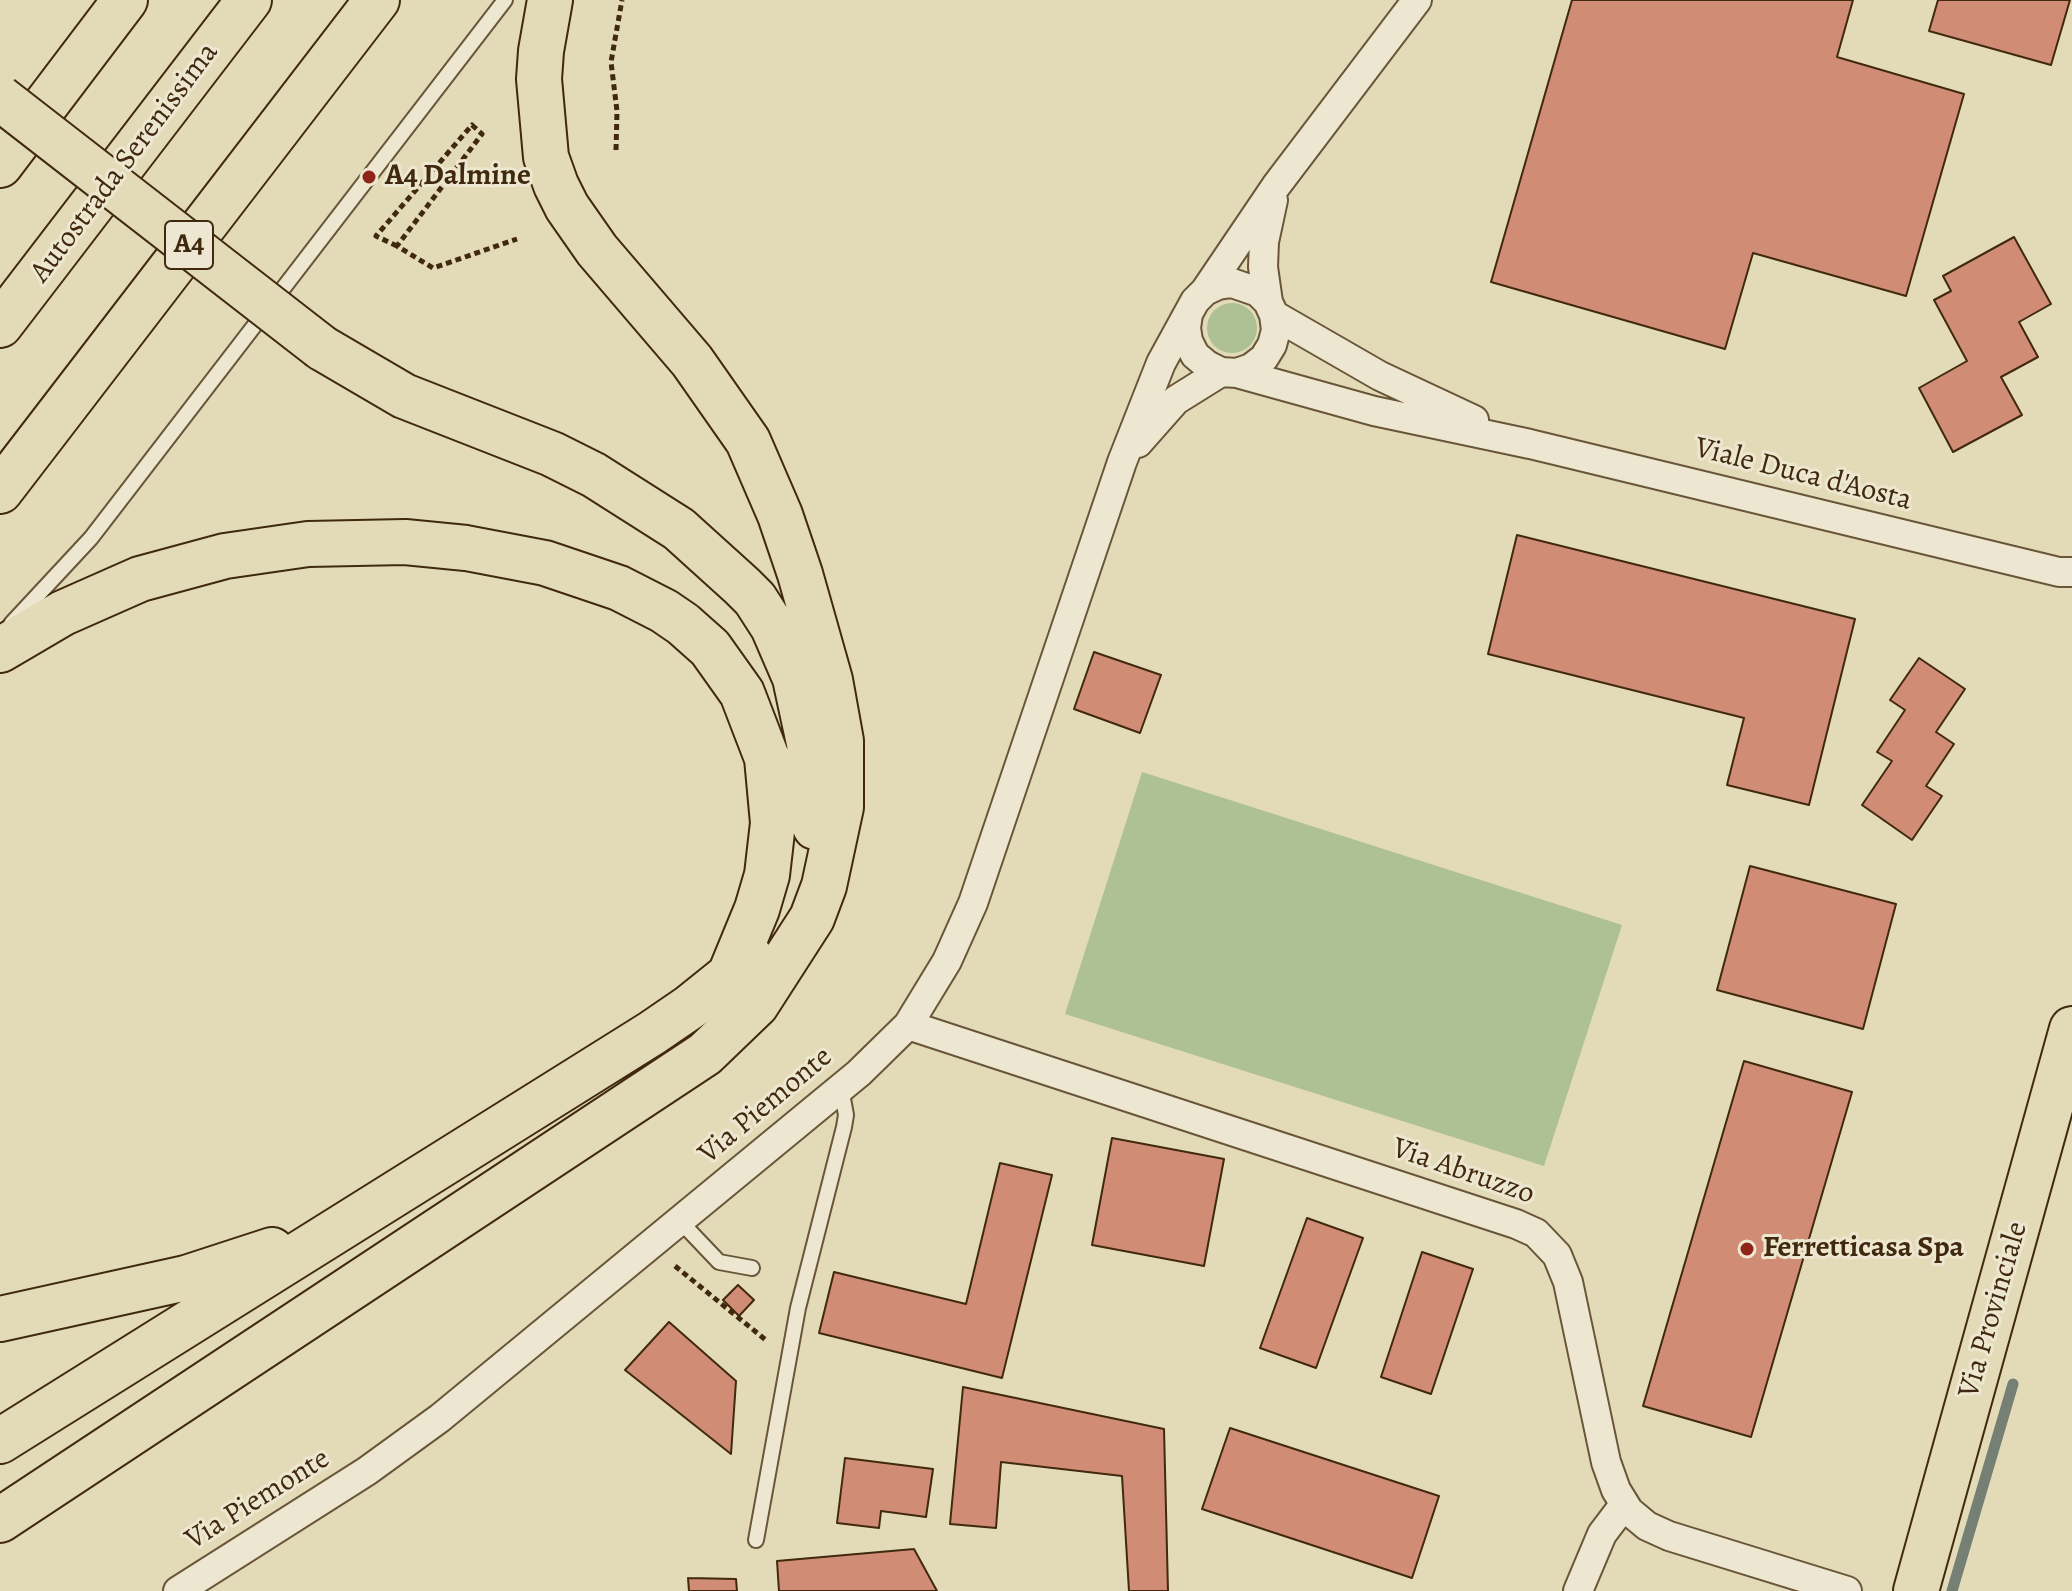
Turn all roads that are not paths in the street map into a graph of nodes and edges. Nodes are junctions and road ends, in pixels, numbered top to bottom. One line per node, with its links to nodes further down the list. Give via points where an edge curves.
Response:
1 (125, 0): 8 (main road)
2 (249, 0): 12 (main road, Autostrada Serenissima)
3 (377, 0): 16 (main road, A4)
4 (505, 0): 18 (lane, via 91,538)
5 (550, 0): 21 (main road, via 539,79 546,157 556,185 597,250 692,361 748,441 800,574 841,741 841,807)
6 (1417, 0): 9 (street, Via Piemonte)
7 (0, 98): 20 (main road, bridge, via 322,348 404,396 594,475 666,520 723,568 765,613 795,678 809,743)
8 (0, 165)
9 (1276, 186): 10 (street, Via Piemonte); 11 (street, Via Piemonte, via 1264,242)
10 (1196, 303): 11 (street, via 1232,283 1258,292); 13 (street, via 1186,328 1188,341 1207,365); 15 (street, Via Piemonte, via 1161,363)
11 (1271, 308): 13 (street, Via Piemonte, via 1276,330 1264,358 1251,368); 14 (street, Viale Duca d'Aosta, via 1392,382)
12 (0, 325)
13 (1229, 372): 14 (street, Viale Duca d'Aosta, via 1374,411); 15 (street, Via Piemonte, via 1176,400)
14 (1530, 444): 17 (street, Viale Duca d'Aosta)
15 (1122, 462): 23 (street, Via Piemonte, via 973,903 947,961)
16 (0, 491)
17 (2069, 576)
18 (0, 636)
19 (0, 650): 22 (main road, via 63,613 140,579 225,556 308,544 405,542 466,548 545,563 628,592 683,624 723,662 751,712 767,758 773,823 769,866)
20 (814, 815): 21 (main road); 22 (main road, via 804,870 789,910 771,938)
21 (824, 886): 32 (main road, via 812,918 756,1005 705,1054)
22 (729, 977): 26 (main road, via 652,1033)
23 (908, 1025): 25 (street, Via Piemonte); 31 (street, Via Abruzzo, via 1536,1233 1557,1255 1568,1282 1606,1462)
24 (2072, 1029): 37 (main road, Via Provinciale)
25 (841, 1088): 27 (street, Via Piemonte); 33 (lane, via 844,1127 798,1308)
26 (360, 1214): 29 (main road, via 205,1272); 30 (main road)
27 (680, 1221): 28 (lane, via 719,1262); 34 (street, Via Piemonte, via 416,1436)
28 (752, 1268)
29 (0, 1319)
30 (0, 1441)
31 (1624, 1505): 35 (street, via 1602,1534); 36 (street, Via Abruzzo, via 1647,1526 1669,1536)
32 (0, 1520)
33 (756, 1540)
34 (178, 1591)
35 (1578, 1591)
36 (1847, 1591)
37 (1916, 1591)

